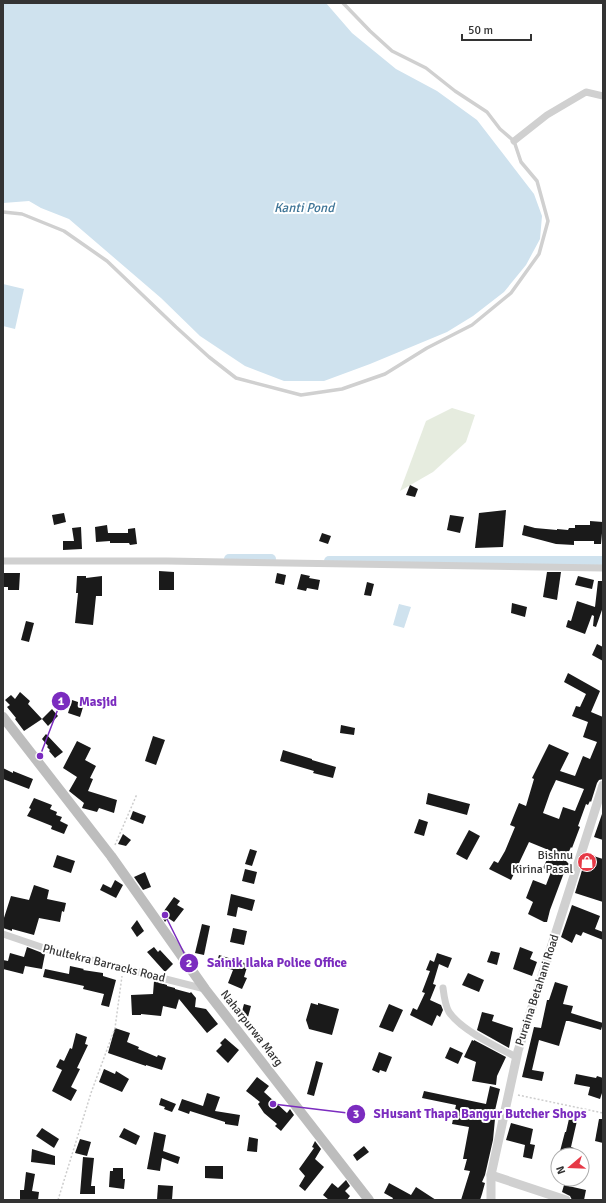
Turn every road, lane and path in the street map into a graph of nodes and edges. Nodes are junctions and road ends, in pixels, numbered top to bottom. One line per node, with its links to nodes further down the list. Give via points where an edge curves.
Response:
1 (343, 3): 3 (lane, via 392,51 426,68 487,112 500,129)
2 (603, 96): 3 (street, via 586,92 547,115)
3 (514, 141): 4 (lane, via 521,162 537,181 548,221 539,254 510,293 472,325 427,348 385,374 342,389 300,395 236,378 209,357 107,261 64,231 22,214)
4 (3, 212)
5 (3, 560): 6 (street)
6 (603, 568)
7 (3, 717): 10 (main road, Naharpurwa Marg)
8 (603, 785): 15 (street, Puraina Betahani Road)
9 (137, 794): 10 (path)
10 (111, 856): 14 (main road, Naharpurwa Marg)
11 (3, 934): 12 (street, Phultekra Barracks Road, via 47,949)
12 (123, 968): 14 (street, Phultekra Barracks Road); 19 (path, via 115,1028 91,1093)
13 (443, 988): 15 (street, via 449,1012 462,1026)
14 (205, 989): 20 (main road, Naharpurwa Marg)
15 (516, 1057): 16 (street, Puraina Betahani Road)
16 (508, 1093): 17 (path); 18 (street, Puraina Betahani Road)
17 (603, 1113)
18 (490, 1175): 21 (street, Puraina Betahani Road); 22 (street)
19 (58, 1200)
20 (369, 1200)
21 (491, 1200)
22 (566, 1200)

